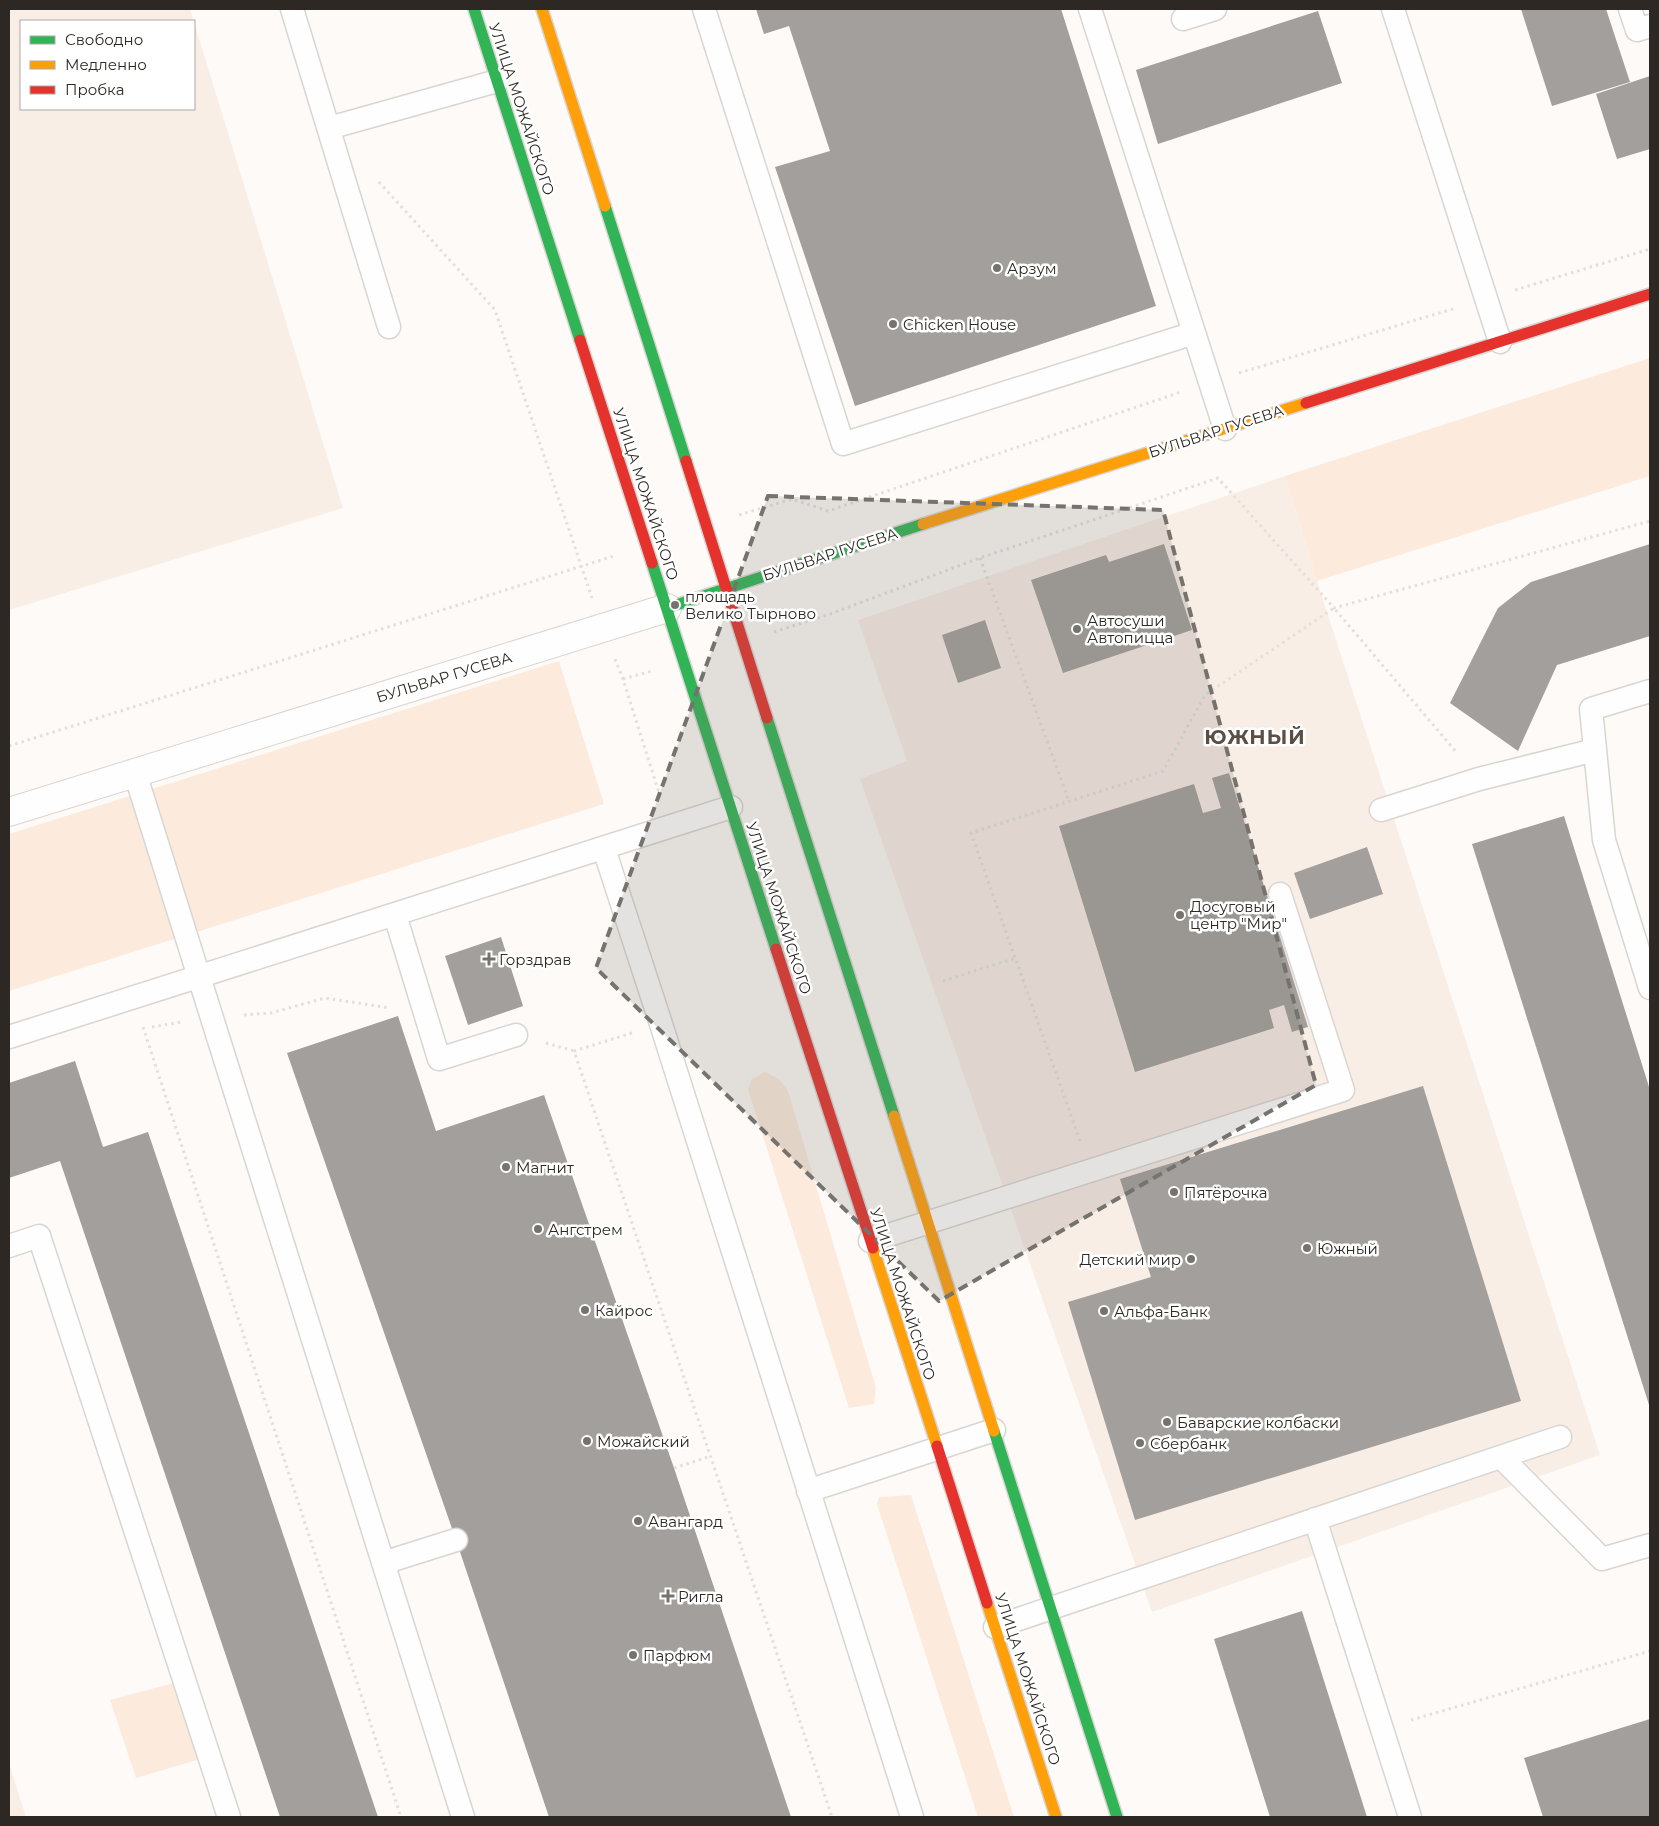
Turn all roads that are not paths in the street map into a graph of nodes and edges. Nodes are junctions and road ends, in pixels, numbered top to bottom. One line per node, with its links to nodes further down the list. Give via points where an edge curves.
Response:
1 (292, 9): 12 (lane)
2 (474, 9): 11 (main road, УЛИЦА МОЖАЙСКОГО)
3 (542, 9): 18 (main road)
4 (704, 9): 15 (lane, via 843,444)
5 (1090, 9): 15 (lane)
6 (1216, 9): 9 (lane)
7 (1393, 9): 16 (lane)
8 (1630, 9): 10 (lane, via 1637,30)
9 (1183, 20)
10 (1650, 26)
11 (497, 81): 12 (lane); 19 (main road, УЛИЦА МОЖАЙСКОГО)
12 (329, 128): 14 (lane)
13 (1650, 294): 16 (main road, БУЛЬВАР ГУСЕВА)
14 (389, 327)
15 (1194, 333): 17 (lane)
16 (1500, 342): 17 (main road, БУЛЬВАР ГУСЕВА)
17 (1225, 428): 18 (main road, БУЛЬВАР ГУСЕВА)
18 (726, 588): 19 (main road, БУЛЬВАР ГУСЕВА); 33 (main road)
19 (667, 608): 22 (street, БУЛЬВАР ГУСЕВА); 23 (main road, УЛИЦА МОЖАЙСКОГО)
20 (1650, 691): 21 (lane, via 1591,709)
21 (1595, 750): 24 (lane, via 1479,779); 30 (lane, via 1604,840)
22 (134, 773): 25 (street, БУЛЬВАР ГУСЕВА); 29 (lane)
23 (731, 807): 26 (lane); 34 (main road, УЛИЦА МОЖАЙСКОГО)
24 (1381, 810)
25 (9, 812)
26 (604, 849): 28 (lane); 40 (lane)
27 (1280, 894): 33 (lane, via 1343,1090)
28 (395, 915): 29 (lane); 31 (lane, via 439,1059)
29 (199, 977): 32 (lane); 44 (lane)
30 (1650, 988)
31 (516, 1035)
32 (9, 1037)
33 (928, 1222): 34 (lane); 36 (main road)
34 (870, 1241): 38 (main road, УЛИЦА МОЖАЙСКОГО)
35 (9, 1246): 47 (lane, via 39,1236)
36 (994, 1430): 38 (lane); 45 (main road)
37 (1560, 1437): 39 (lane)
38 (938, 1448): 40 (lane); 46 (main road, УЛИЦА МОЖАЙСКОГО)
39 (1501, 1457): 41 (lane); 43 (lane, via 1602,1559)
40 (808, 1490): 49 (lane)
41 (1315, 1519): 45 (lane); 52 (lane)
42 (456, 1540): 44 (lane)
43 (1650, 1546)
44 (383, 1563): 48 (lane)
45 (1050, 1608): 46 (lane); 51 (main road)
46 (995, 1627): 50 (main road, УЛИЦА МОЖАЙСКОГО)
47 (229, 1817)
48 (463, 1817)
49 (912, 1817)
50 (1056, 1817)
51 (1117, 1817)
52 (1410, 1817)

